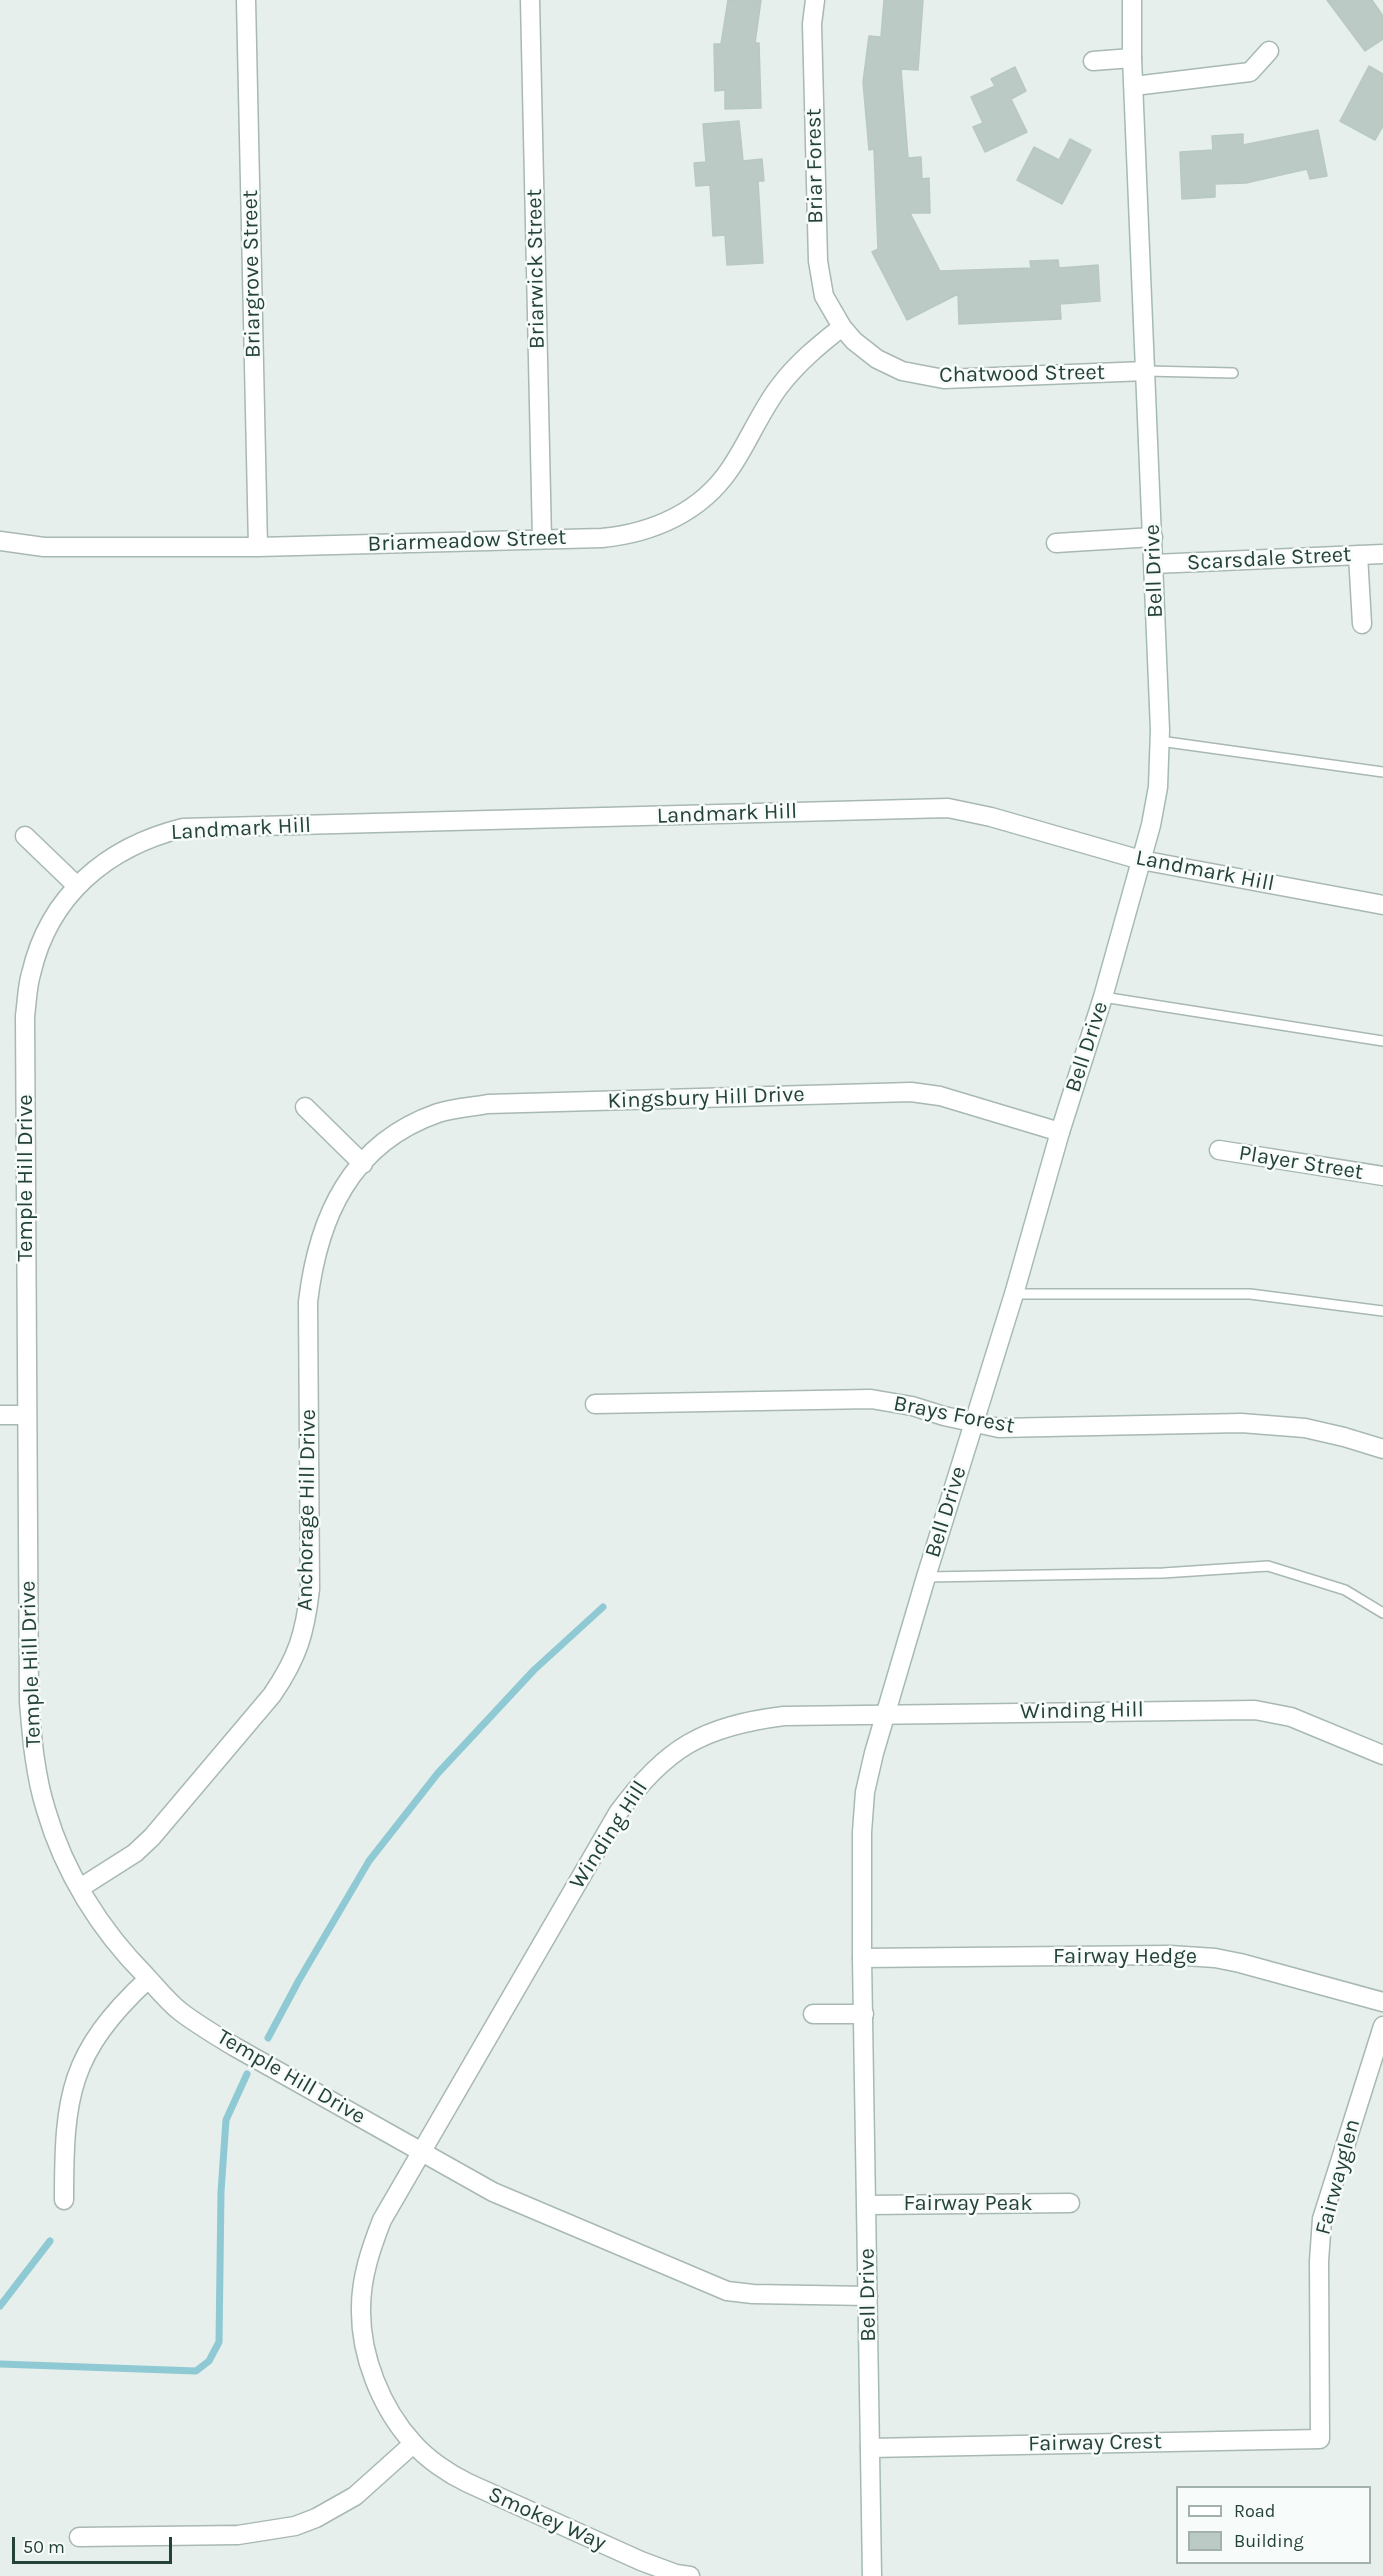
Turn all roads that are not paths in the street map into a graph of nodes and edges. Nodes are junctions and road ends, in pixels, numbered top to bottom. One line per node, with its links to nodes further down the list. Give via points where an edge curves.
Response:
1 (246, 0): 16 (street, Briargrove Street)
2 (530, 0): 13 (street, Briarwick Street)
3 (815, 0): 9 (street, Briar Forest, via 812,24 818,261 824,296)
4 (1132, 0): 6 (street, Bell Drive)
5 (1269, 51): 8 (street, via 1250,72)
6 (1132, 58): 7 (street); 8 (street, Bell Drive)
7 (1093, 62)
8 (1134, 86): 10 (street, Bell Drive)
9 (842, 327): 10 (street, Chatwood Street, via 877,359 902,371 944,379); 13 (street, Briarmeadow Street, via 810,352 784,380 730,469 708,494 682,514 652,528 620,536)
10 (1146, 371): 11 (lane); 12 (street, Bell Drive)
11 (1233, 374)
12 (1153, 537): 15 (street); 19 (street, Bell Drive)
13 (542, 539): 16 (street, Briarmeadow Street)
14 (0, 541): 16 (street, Briarmeadow Street, via 44,547)
15 (1056, 543)
16 (258, 547)
17 (1383, 554): 18 (street, Scarsdale Street)
18 (1358, 555): 19 (street, Scarsdale Street); 20 (street)
19 (1154, 564): 21 (street, Bell Drive)
20 (1362, 624)
21 (1160, 741): 22 (lane); 24 (street, Bell Drive, via 1158,786)
22 (1383, 772)
23 (25, 836): 25 (street)
24 (1141, 860): 25 (street, Landmark Hill, via 991,817 948,808 900,809 183,828 124,850); 26 (street, Landmark Hill); 27 (street, Bell Drive)
25 (76, 886): 38 (street, Temple Hill Drive, via 44,935 30,974 25,1016)
26 (1383, 905)
27 (1103, 997): 28 (lane); 30 (street, Bell Drive)
28 (1383, 1041)
29 (305, 1107): 32 (street)
30 (1060, 1132): 32 (street, Kingsbury Hill Drive, via 940,1096 910,1092 488,1104 420,1120); 34 (street, Bell Drive)
31 (1219, 1150): 33 (street, Player Street)
32 (363, 1164): 45 (street, Anchorage Hill Drive, via 340,1191 319,1239 308,1302 310,1589 306,1627 289,1670 272,1695 153,1837)
33 (1383, 1176)
34 (1014, 1294): 35 (lane, via 1250,1294); 39 (street, Bell Drive)
35 (1383, 1311)
36 (595, 1404): 39 (street, Brays Forest, via 872,1399)
37 (0, 1415): 38 (street)
38 (27, 1415): 45 (street, Temple Hill Drive, via 29,1702 33,1752 45,1810)
39 (973, 1423): 40 (street, Brays Forest, via 1033,1429 1241,1423 1305,1428); 41 (street, Bell Drive)
40 (1383, 1449)
41 (926, 1577): 42 (lane, via 1163,1573 1268,1566 1345,1590); 43 (street, Bell Drive)
42 (1383, 1613)
43 (887, 1714): 44 (street, Winding Hill, via 1255,1710 1291,1717); 46 (street, Bell Drive, via 865,1792); 52 (street, Winding Hill, via 784,1716 744,1721 705,1734 654,1768 618,1813)
44 (1383, 1755)
45 (80, 1888): 47 (street, Temple Hill Drive, via 102,1927)
46 (862, 1958): 48 (street, Fairway Hedge, via 1170,1955 1215,1958); 50 (street, Bell Drive)
47 (148, 1979): 52 (street, Temple Hill Drive, via 180,2011 235,2047); 53 (street, via 120,2005 83,2058 71,2089 64,2137)
48 (1383, 2002)
49 (813, 2014): 50 (street)
50 (864, 2014): 55 (street, Bell Drive)
51 (1383, 2026): 57 (street, Fairwayglen, via 1322,2219 1318,2260)
52 (423, 2151): 56 (street, Temple Hill Drive, via 493,2192 727,2291); 58 (street, Winding Hill, via 382,2220 368,2255 361,2309 365,2349 378,2387)
53 (64, 2200)
54 (1070, 2203): 55 (street, Fairway Peak)
55 (867, 2205): 56 (street, Bell Drive)
56 (868, 2296): 59 (street, Bell Drive)
57 (1320, 2439): 59 (street, Fairway Crest)
58 (413, 2444): 60 (street, via 355,2496 295,2526 238,2535); 61 (street, Smokey Way, via 468,2483 641,2561)
59 (870, 2448): 62 (street, Bell Drive)
60 (79, 2537)
61 (690, 2576)
62 (872, 2576)

